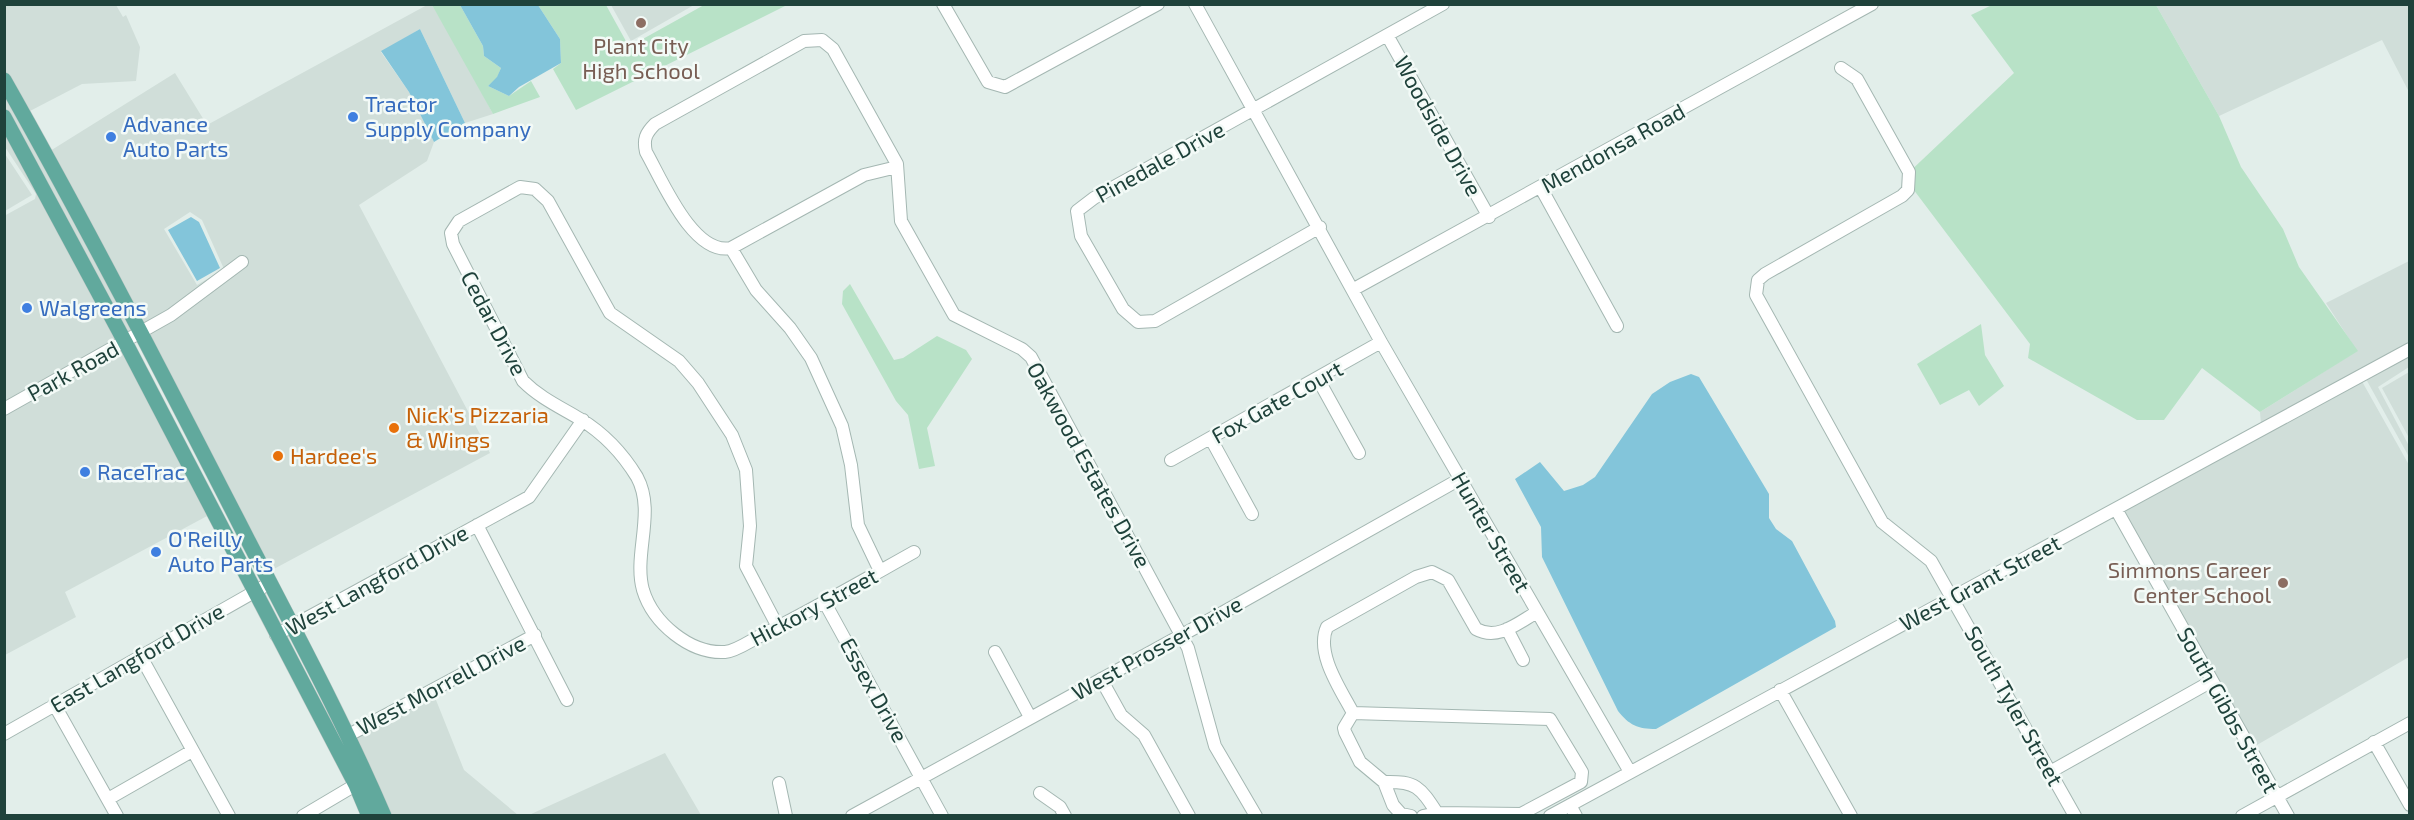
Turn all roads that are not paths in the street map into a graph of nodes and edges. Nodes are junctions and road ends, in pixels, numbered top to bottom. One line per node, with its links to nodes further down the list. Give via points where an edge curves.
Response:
1 (943, 4): 2 (street, via 988,82 1005,87)
2 (1158, 4)
3 (1196, 4): 9 (street)
4 (1443, 4): 6 (street, Pinedale Drive)
5 (1872, 4): 12 (street, Mendonsa Road)
6 (1387, 35): 9 (street, Pinedale Drive); 13 (street, Woodside Drive)
7 (1841, 68): 42 (street, South Tyler Street, via 1857,80 1909,172 1908,190 1765,274 1758,280 1756,296 1882,522 1931,561)
8 (4, 80): 19 (main road)
9 (1255, 109): 14 (street, Hunter Street); 14 (street, Pinedale Drive, via 1094,198 1077,212 1081,236 1123,309 1138,322 1155,321)
10 (4, 117): 20 (main road)
11 (897, 167): 15 (street, via 864,174); 15 (street, Oakwood Estates Drive, via 833,49 822,40 804,41 647,132 646,152 684,221 712,247); 49 (street, Oakwood Estates Drive, via 901,221 954,315 1031,357)
12 (1541, 188): 13 (street, Mendonsa Road); 18 (street)
13 (1489, 217): 17 (street, Mendonsa Road)
14 (1320, 227): 17 (street, Hunter Street)
15 (731, 248): 39 (street, via 756,290 790,327 811,358 842,426 858,525)
16 (242, 262): 19 (street, Park Road)
17 (1354, 290): 21 (street, Hunter Street)
18 (1617, 326)
19 (140, 333): 20 (street, Park Road); 27 (main road)
20 (126, 342): 24 (street, Park Road); 27 (main road, via 148,362 188,440); 30 (main road)
21 (1381, 342): 23 (street, Fox Gate Court); 31 (street, Hunter Street)
22 (2409, 349): 32 (street, West Grant Street)
23 (1318, 379): 26 (street, Fox Gate Court); 28 (street)
24 (4, 409)
25 (583, 420): 35 (street, West Langford Drive, via 529,497); 46 (street, Cedar Drive, via 536,394 523,381 453,244 452,233 459,221 520,187 535,189 548,201 610,313 679,361 732,435 746,470 750,526 746,566); 51 (street, Cedar Drive, via 617,448 638,479 645,513 643,590 661,622 692,646)
26 (1211, 439): 29 (street, Fox Gate Court); 34 (street)
27 (202, 451): 36 (main road)
28 (1359, 453)
29 (1172, 460)
30 (188, 464): 33 (main road); 36 (main road, via 207,477 221,505)
31 (1460, 479): 44 (street, Hunter Street); 49 (street, West Prosser Drive)
32 (2116, 509): 42 (street, West Grant Street); 56 (street, South Gibbs Street)
33 (212, 511): 38 (main road, via 232,533 243,555); 41 (main road)
34 (1252, 514)
35 (477, 525): 45 (street, West Langford Drive); 48 (street)
36 (246, 536): 38 (main road)
37 (914, 552): 39 (street, Hickory Street)
38 (258, 561): 40 (main road)
39 (880, 572): 43 (street, Hickory Street)
40 (270, 583): 41 (street, East Langford Drive); 45 (main road)
41 (254, 592): 50 (main road); 53 (street, East Langford Drive)
42 (1953, 597): 58 (street, West Grant Street); 69 (street, South Tyler Street)
43 (825, 603): 46 (street, Hickory Street); 70 (street, Essex Drive)
44 (1537, 612): 47 (street); 68 (street, Hunter Street)
45 (292, 627): 50 (street, West Langford Drive); 65 (main road)
46 (778, 627): 51 (street, Hickory Street, via 728,652)
47 (1507, 629): 54 (street); 61 (street, via 1492,634 1476,629 1448,580 1432,572 1333,621 1323,635 1324,644 1334,677)
48 (535, 635): 59 (street); 65 (street, West Morrell Drive)
49 (1182, 635): 55 (street, West Prosser Drive); 92 (street, Oakwood Estates Drive, via 1193,661 1215,746)
50 (276, 636): 57 (main road)
51 (710, 652)
52 (994, 652): 62 (street)
53 (140, 656): 60 (street, East Langford Drive); 67 (street)
54 (1523, 660)
55 (1101, 679): 62 (street, West Prosser Drive); 91 (street, via 1121,715 1144,735)
56 (2212, 681): 69 (street); 75 (street, South Gibbs Street)
57 (301, 682): 65 (main road, via 333,729); 71 (main road)
58 (1780, 690): 68 (street, West Grant Street); 96 (street)
59 (567, 700)
60 (54, 704): 64 (street, East Langford Drive); 76 (street)
61 (1353, 713): 72 (street, via 1345,732 1360,762); 80 (street, via 1552,720 1582,772 1581,782 1521,814)
62 (1030, 717): 70 (street, West Prosser Drive)
63 (2409, 723): 66 (street)
64 (4, 734)
65 (347, 736): 71 (main road)
66 (2374, 742): 75 (street); 77 (street)
67 (192, 751): 76 (street); 82 (street)
68 (1630, 772): 78 (street, West Grant Street)
69 (2050, 772): 97 (street, South Tyler Street)
70 (922, 778): 88 (street, West Prosser Drive); 89 (street, Essex Drive)
71 (362, 781): 83 (street); 84 (main road); 85 (main road); 86 (main road)
72 (1384, 782): 79 (street, via 1407,781 1421,790); 93 (street, via 1393,805 1401,814)
73 (779, 783): 87 (street)
74 (1040, 793): 90 (street, via 1060,807)
75 (2277, 796): 98 (street); 99 (street, South Gibbs Street)
76 (108, 799): 81 (street)
77 (2409, 805)
78 (1573, 810): 95 (street, West Grant Street)
79 (1437, 813): 80 (street); 94 (street)
80 (1454, 814)
81 (117, 816)
82 (229, 816)
83 (303, 816)
84 (369, 816)
85 (379, 816)
86 (384, 816)
87 (786, 816)
88 (852, 816)
89 (942, 816)
90 (1065, 816)
91 (1189, 816)
92 (1256, 816)
93 (1411, 816)
94 (1423, 816)
95 (1550, 816)
96 (1851, 816)
97 (2075, 816)
98 (2242, 816)
99 (2288, 816)

